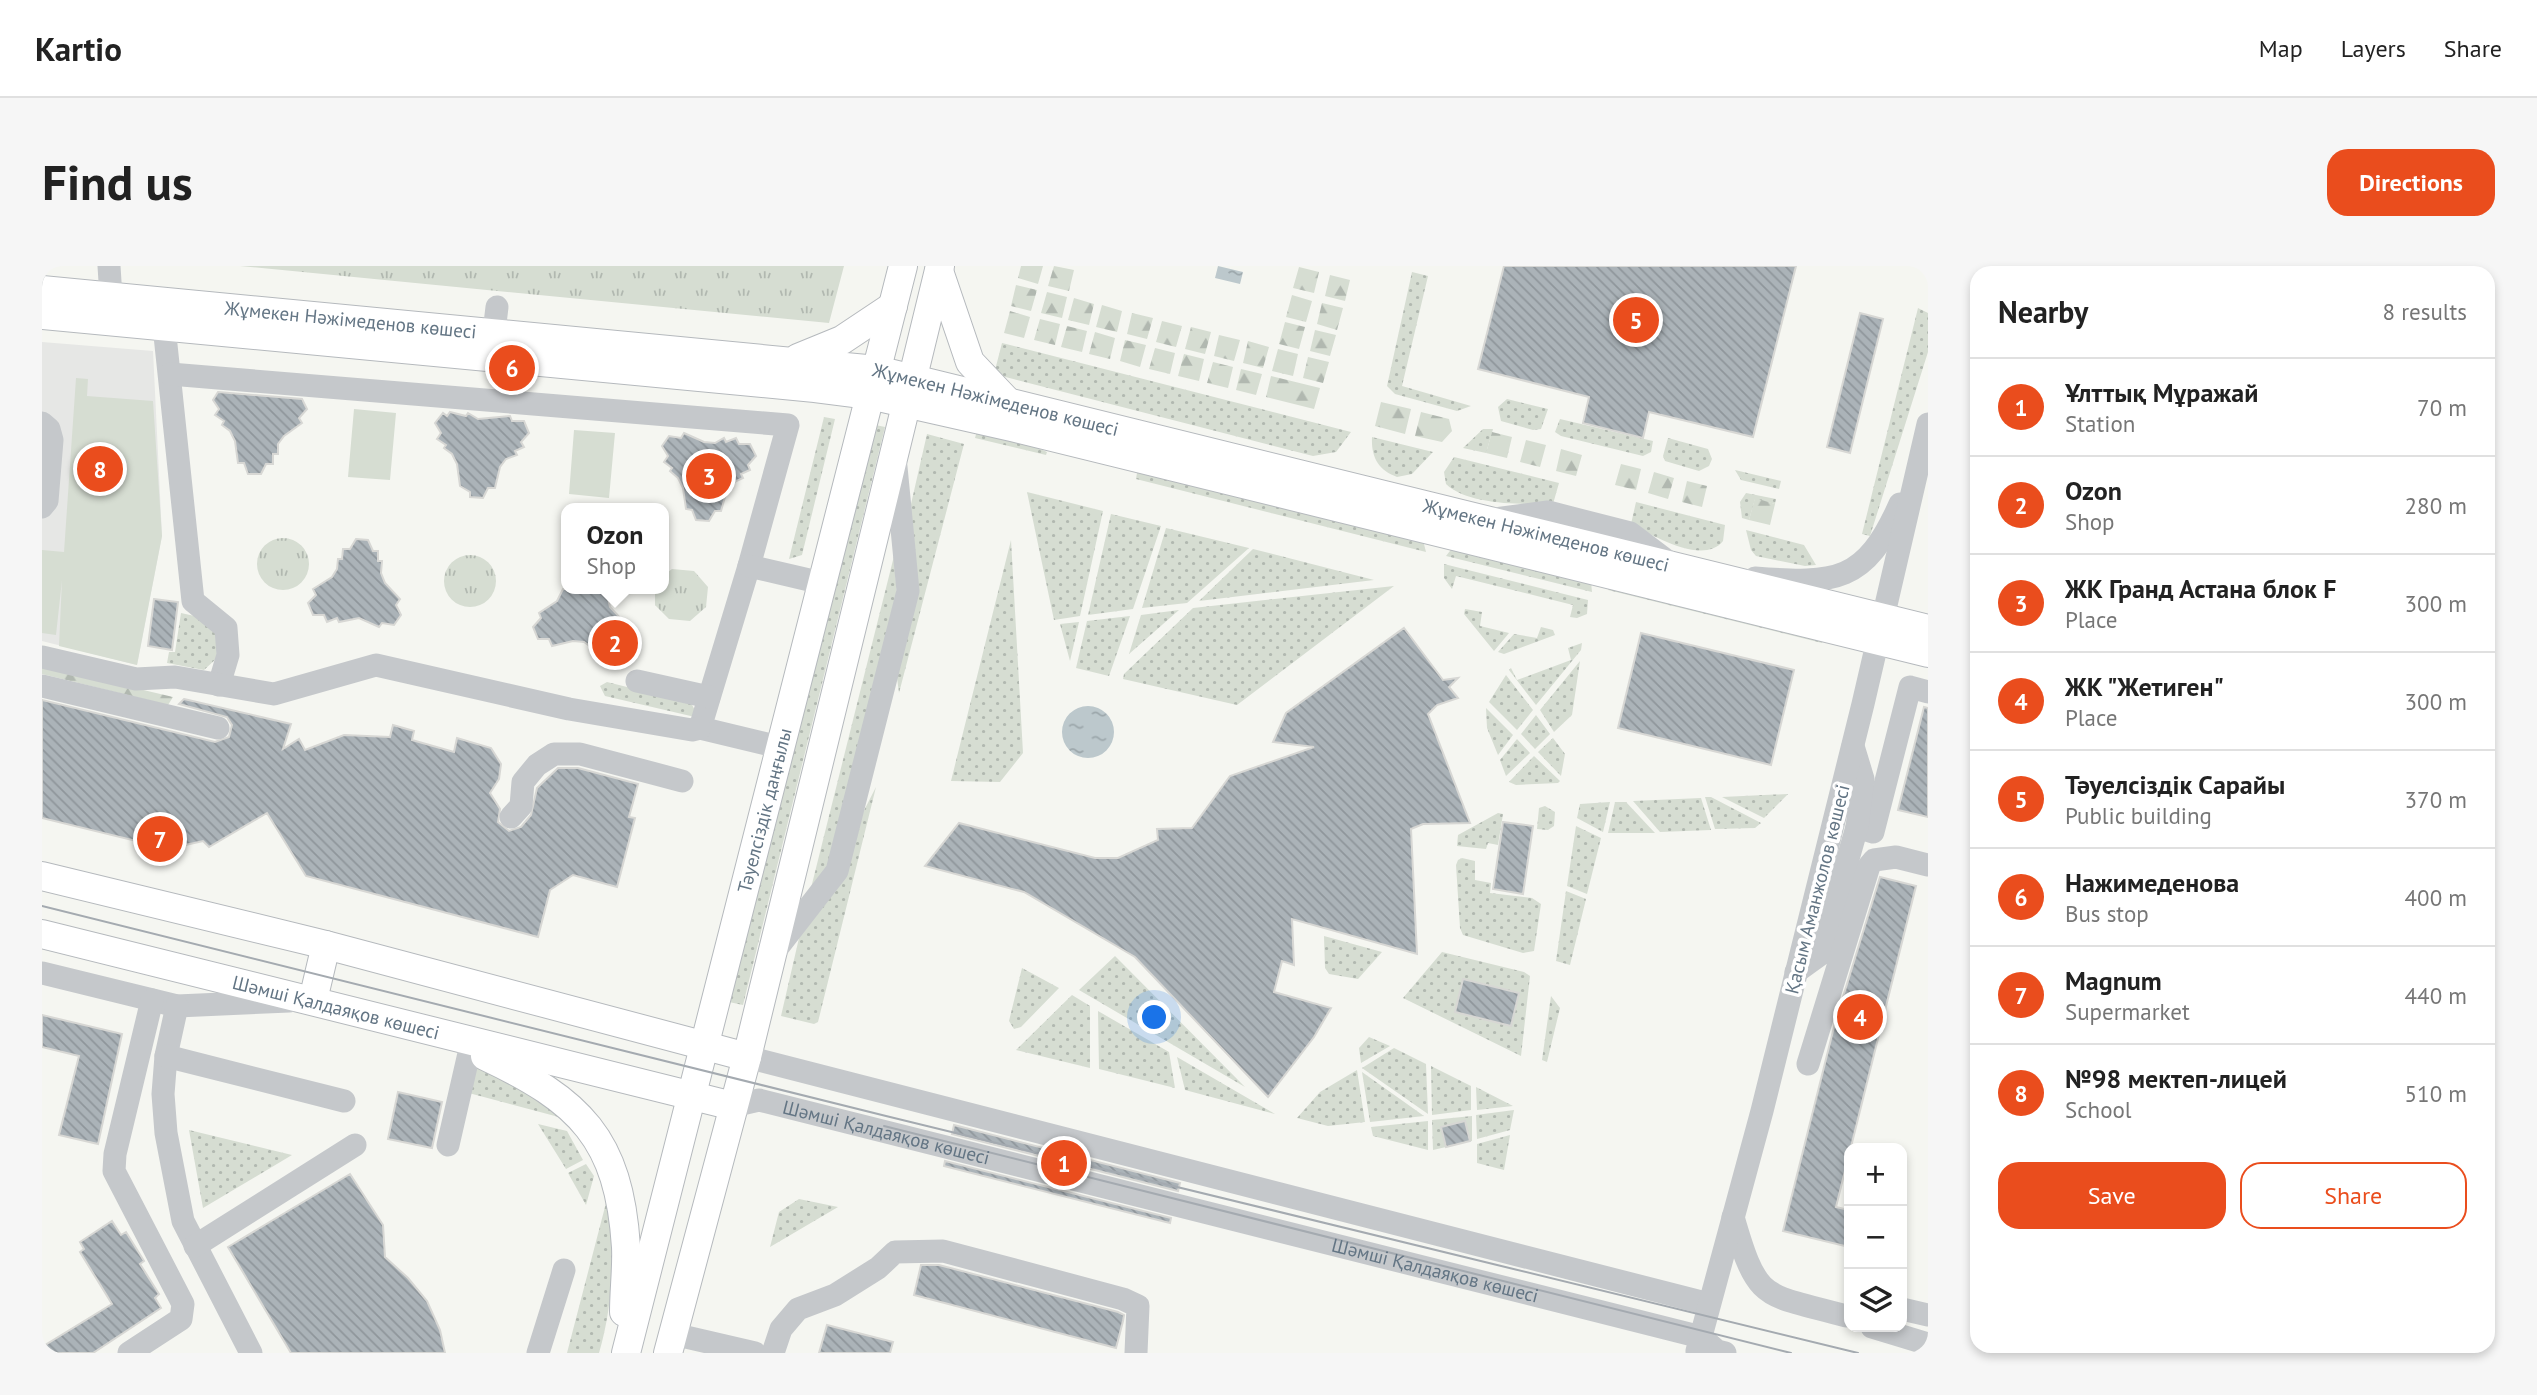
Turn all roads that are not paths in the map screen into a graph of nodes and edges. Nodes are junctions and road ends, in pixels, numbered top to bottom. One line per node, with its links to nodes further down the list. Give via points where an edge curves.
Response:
1 (109, 266): 6 (street)
2 (887, 266): 7 (street)
3 (903, 266): 7 (main road, Тәуелсіздік даңғылы)
4 (940, 269): 17 (main road); 18 (main road, via 970,362)
5 (42, 290): 6 (main road, Жұмекен Нәжімеденов көшесі)
6 (111, 297): 9 (main road, Жұмекен Нәжімеденов көшесі)
7 (893, 306): 14 (main road, via 842,340); 16 (main road, Тәуелсіздік даңғылы)
8 (42, 315): 10 (main road, Жұмекен Нәжімеденов көшесі)
9 (377, 321): 11 (main road, Жұмекен Нәжімеденов көшесі, via 496,320); 12 (main road, via 368,329 317,329)
10 (164, 326): 12 (main road, Жұмекен Нәжімеденов көшесі); 15 (street)
11 (543, 337): 13 (main road, via 475,340); 14 (main road, Жұмекен Нәжімеденов көшесі)
12 (287, 338): 13 (main road, Жұмекен Нәжімеденов көшесі)
13 (464, 355): 16 (main road, Жұмекен Нәжімеденов көшесі)
14 (791, 360): 16 (main road, Жұмекен Нәжімеденов көшесі)
15 (170, 374): 24 (street, via 788,425); 32 (street, via 193,601 226,628 228,655)
16 (873, 383): 17 (main road, Жұмекен Нәжімеденов көшесі); 26 (main road, Тәуелсіздік даңғылы)
17 (908, 391): 18 (main road, Жұмекен Нәжімеденов көшесі); 21 (main road); 27 (main road, Жұмекен Нәжімеденов көшесі, via 1012,427)
18 (1007, 401): 25 (main road, Жұмекен Нәжімеденов көшесі)
19 (42, 423): 23 (street, via 52,440 47,501)
20 (1928, 424): 22 (street, Қасым Аманжолов көшесі)
21 (894, 451): 47 (main road); 47 (street, via 908,592 837,871)
22 (1919, 463): 25 (street, via 1874,551 1847,574 1809,580); 27 (street, Қасым Аманжолов көшесі)
23 (42, 507)
24 (750, 566): 26 (street); 35 (street)
25 (1716, 575): 27 (main road, Жұмекен Нәжімеденов көшесі)
26 (822, 583): 39 (main road, Тәуелсіздік даңғылы)
27 (1878, 629): 28 (main road, Жұмекен Нәжімеденов көшесі); 29 (main road, Жұмекен Нәжімеденов көшесі); 38 (street, Қасым Аманжолов көшесі)
28 (1928, 629)
29 (1928, 653)
30 (42, 657): 32 (street, via 136,679 175,677)
31 (637, 681): 35 (street)
32 (219, 685): 36 (street, via 274,694 376,665 569,709)
33 (42, 686): 37 (street)
34 (1928, 692): 42 (street, via 1910,687 1873,832)
35 (709, 697): 36 (street)
36 (700, 728): 39 (street)
37 (218, 729)
38 (1853, 744): 42 (street, via 1863,779); 48 (street, Қасым Аманжолов көшесі)
39 (779, 747): 54 (main road, Тәуелсіздік даңғылы)
40 (682, 781): 41 (street, via 580,754 554,754 523,782 521,806)
41 (511, 817)
42 (1857, 827): 48 (street, via 1821,954)
43 (1928, 865): 58 (street, via 1896,857 1874,860 1868,866)
44 (42, 876): 46 (main road, Шәмші Қалдаяқов көшесі)
45 (42, 934): 51 (main road, Шәмші Қалдаяқов көшесі)
46 (326, 945): 51 (main road); 54 (main road, Шәмші Қалдаяқов көшесі)
47 (773, 954): 57 (main road)
48 (1796, 972): 64 (street, Қасым Аманжолов көшесі)
49 (42, 973): 50 (street)
50 (152, 1000): 52 (street); 73 (street, via 114,1154 114,1171 183,1304 183,1313 181,1319)
51 (313, 1000): 52 (street); 53 (main road, Шәмші Қалдаяқов көшесі)
52 (177, 1006): 56 (street)
53 (415, 1026): 55 (main road); 59 (main road, Шәмші Қалдаяқов көшесі)
54 (703, 1046): 57 (main road, Шәмші Қалдаяқов көшесі); 59 (main road, Тәуелсіздік даңғылы)
55 (470, 1049): 63 (street); 76 (main road, via 531,1078 575,1111 607,1154 620,1194 626,1248)
56 (166, 1056): 60 (street); 65 (street, via 166,1133 183,1221)
57 (747, 1057): 61 (main road); 67 (street, Шәмші Қалдаяқов көшесі)
58 (1808, 1064)
59 (690, 1097): 61 (main road, Шәмші Қалдаяқов көшесі); 76 (main road, Тәуелсіздік даңғылы)
60 (344, 1101)
61 (733, 1106): 70 (main road); 72 (street, Шәмші Қалдаяқов көшесі, via 758,1100)
62 (355, 1144): 65 (street)
63 (448, 1145)
64 (1733, 1217): 67 (street, Қасым Аманжолов көшесі); 68 (street, via 1747,1267 1764,1291)
65 (195, 1246): 74 (street)
66 (564, 1270): 75 (street)
67 (1709, 1304): 72 (street, Қасым Аманжолов көшесі)
68 (1844, 1315)
69 (1888, 1332): 71 (street)
70 (671, 1344): 77 (street)
71 (1928, 1344)
72 (1699, 1345): 80 (street, Шәмші Қалдаяқов көшесі)
73 (129, 1353)
74 (251, 1353)
75 (538, 1353)
76 (626, 1353)
77 (755, 1353)
78 (773, 1353): 79 (street, via 781,1329 798,1309 835,1295 895,1252 925,1249 1138,1306)
79 (1136, 1353)
80 (1725, 1353)

